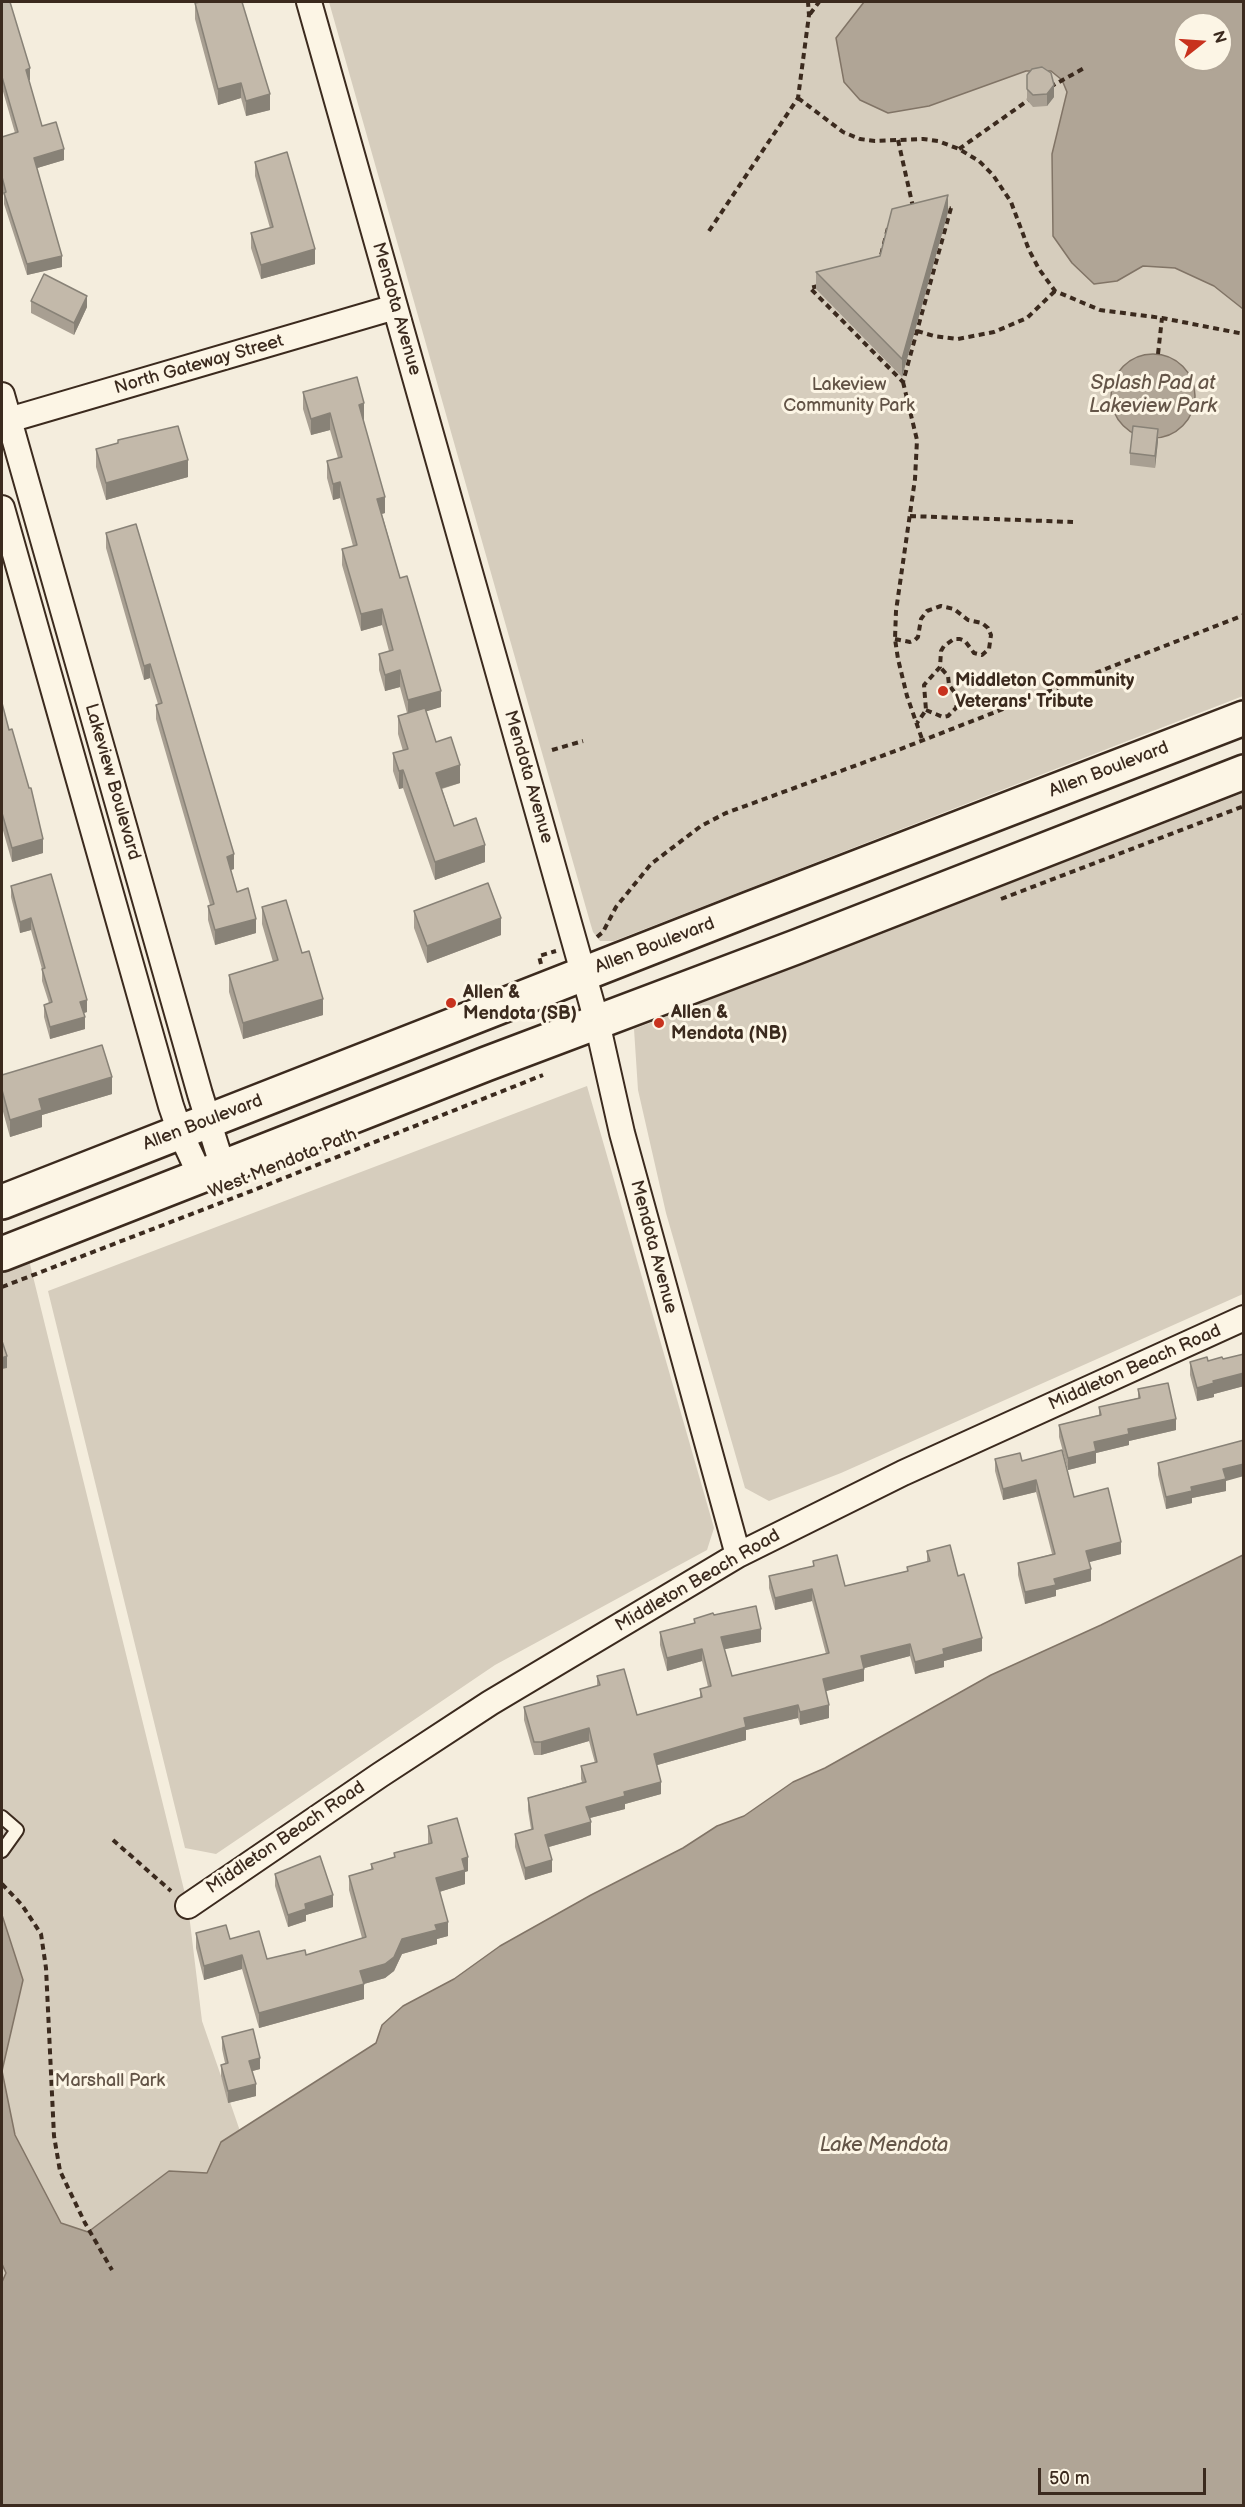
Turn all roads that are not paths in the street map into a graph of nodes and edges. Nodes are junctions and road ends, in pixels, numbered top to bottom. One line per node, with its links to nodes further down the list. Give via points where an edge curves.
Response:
1 (309, 2): 2 (street, Mendota Avenue)
2 (395, 308): 4 (street, North Gateway Street); 8 (street, Mendota Avenue)
3 (2, 395): 4 (street, Lakeview Boulevard)
4 (5, 421): 10 (street, Lakeview Boulevard)
5 (2, 508): 10 (street, Lakeview Boulevard)
6 (1244, 718): 8 (main road, Allen Boulevard)
7 (1244, 772): 9 (main road)
8 (584, 974): 9 (street, Mendota Avenue); 10 (main road, Allen Boulevard)
9 (597, 1022): 11 (main road); 15 (street, Mendota Avenue, via 622,1133)
10 (194, 1127): 11 (street, Lakeview Boulevard); 12 (main road, Allen Boulevard)
11 (212, 1173): 13 (main road)
12 (2, 1202)
13 (2, 1254)
14 (1244, 1318): 15 (street, Middleton Beach Road, via 903,1473)
15 (738, 1555): 18 (street, Middleton Beach Road, via 490,1703)
16 (2, 1817): 17 (lane, via 17,1830)
17 (2, 1851)
18 (188, 1906)

